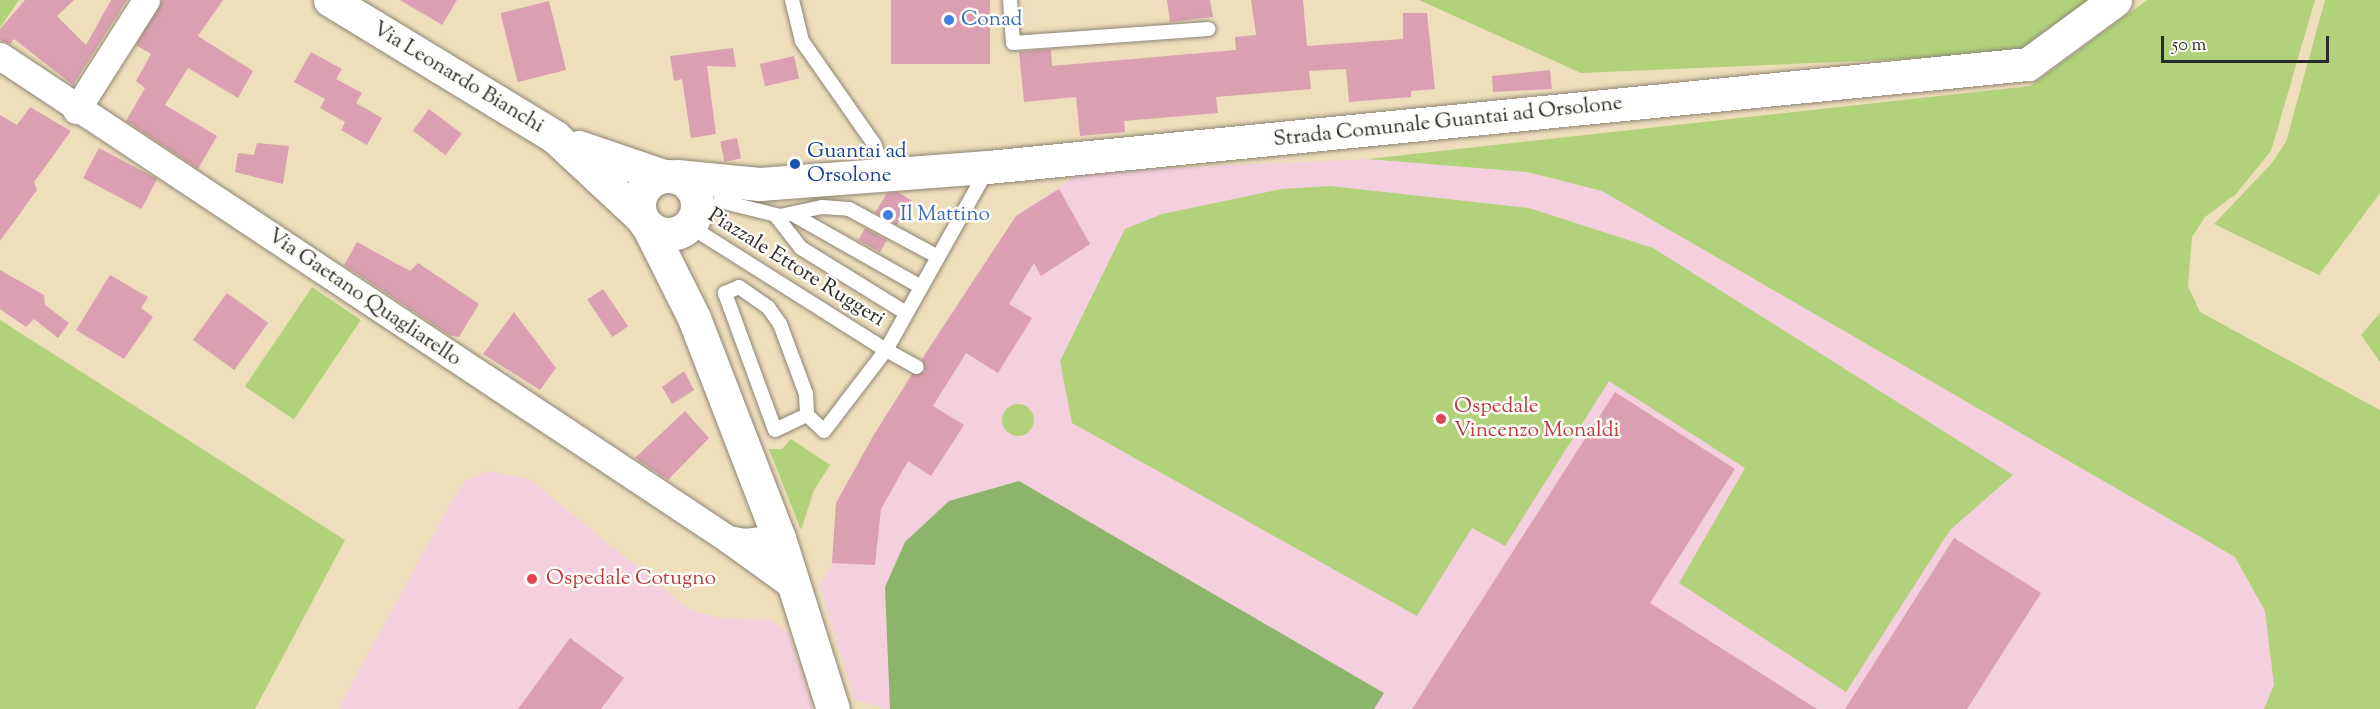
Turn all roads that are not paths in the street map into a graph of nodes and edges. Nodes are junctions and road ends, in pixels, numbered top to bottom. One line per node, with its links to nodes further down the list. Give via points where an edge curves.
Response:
1 (146, 0): 8 (street)
2 (330, 0): 9 (street, Via Leonardo Bianchi)
3 (792, 0): 11 (lane, via 802,41 874,144)
4 (1010, 0): 6 (lane, via 1013,43)
5 (2115, 0): 10 (street, Strada Comunale Guantai ad Orsolone, via 2028,64)
6 (1208, 29)
7 (0, 56): 8 (street, Via Gaetano Quagliarello)
8 (76, 110): 26 (street, Via Gaetano Quagliarello, via 99,121)
9 (555, 137): 12 (street, Via Leonardo Bianchi); 17 (street, Via Leonardo Bianchi)
10 (988, 167): 11 (street, Strada Comunale Guantai ad Orsolone); 18 (lane, Piazzale Ettore Ruggeri)
11 (885, 174): 13 (street, Strada Comunale Guantai ad Orsolone)
12 (670, 176): 13 (street, Strada Comunale Guantai ad Orsolone); 14 (street, via 695,192); 17 (street, via 642,190 638,201)
13 (760, 184): 14 (street, Strada Comunale Guantai ad Orsolone)
14 (701, 214): 16 (lane); 17 (street, via 668,234); 21 (street); 22 (lane, Piazzale Ettore Ruggeri)
15 (792, 214): 16 (lane); 18 (lane, via 822,207 849,209); 19 (lane)
16 (776, 216): 20 (lane, via 801,248)
17 (644, 222): 21 (street)
18 (938, 258): 19 (lane, Piazzale Ettore Ruggeri)
19 (921, 287): 20 (lane, Piazzale Ettore Ruggeri)
20 (906, 313): 22 (lane, Piazzale Ettore Ruggeri)
21 (694, 318): 25 (street)
22 (886, 350): 23 (lane); 24 (lane, via 824,431)
23 (917, 367)
24 (807, 415): 24 (lane, via 806,394 780,324 768,307 740,287 725,293 775,430)
25 (779, 538): 26 (street, via 745,542); 27 (street)
26 (729, 539): 27 (street, Via Gaetano Quagliarello)
27 (796, 589): 28 (street)
28 (833, 709)

